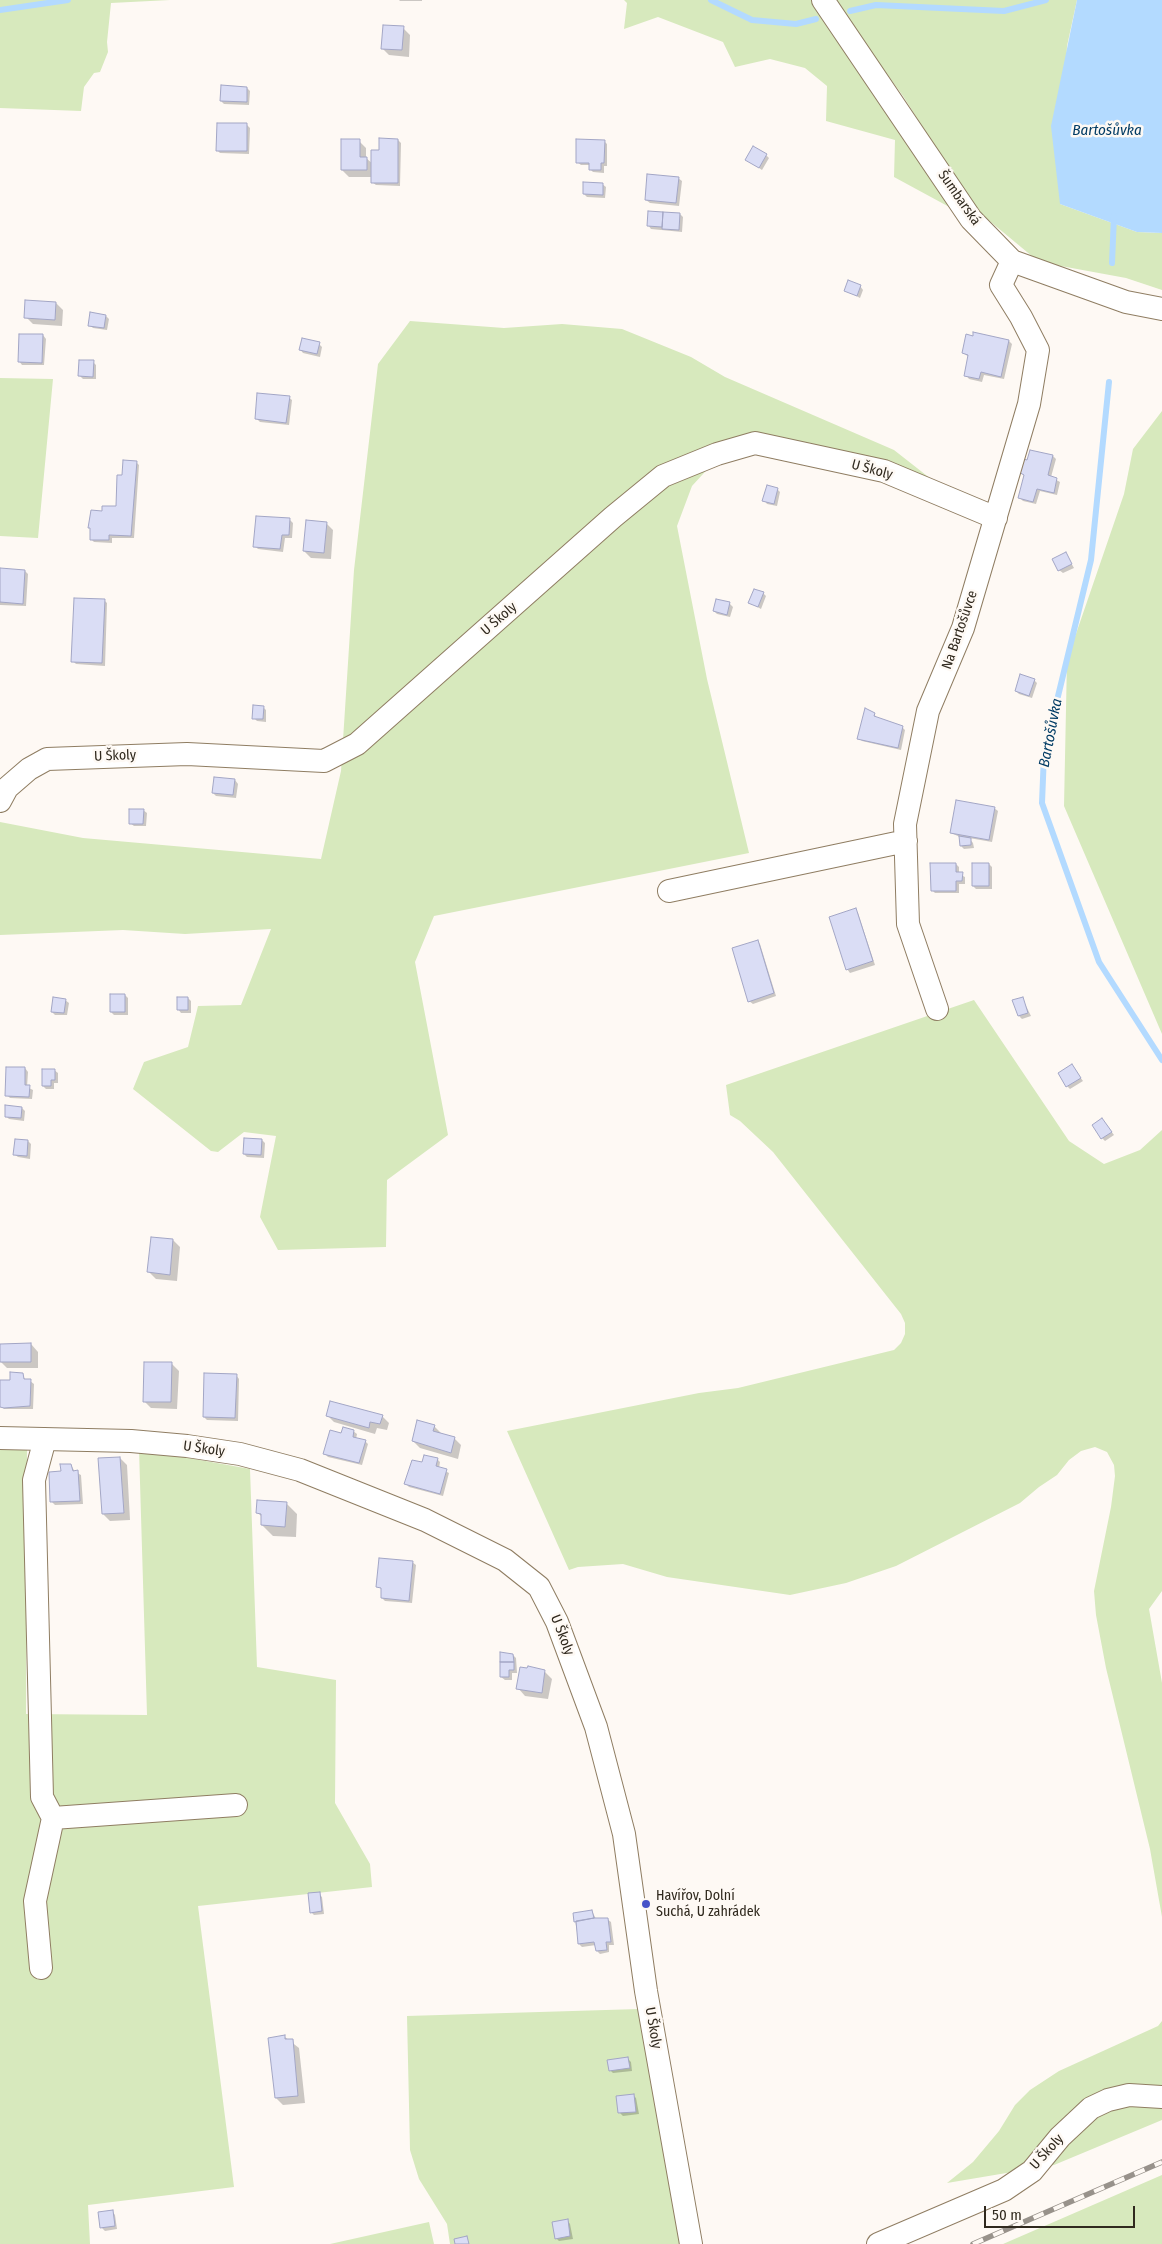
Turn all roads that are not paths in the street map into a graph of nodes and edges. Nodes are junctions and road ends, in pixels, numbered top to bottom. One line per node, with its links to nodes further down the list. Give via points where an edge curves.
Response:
1 (823, 0): 2 (street, Šumbarská, via 971,219)
2 (1012, 261): 3 (street, Šumbarská, via 1126,302); 4 (street, Na Bartošůvce, via 1001,285 1022,316 1038,350 1029,404)
3 (1162, 309)
4 (996, 518): 5 (street, U Školy, via 884,471 754,444 717,454 663,476 357,744 324,761 187,754 47,759 7,788); 6 (street, Na Bartošůvce, via 963,628 928,711 906,824)
5 (0, 801)
6 (906, 841): 7 (street); 8 (street, Na Bartošůvce, via 908,924)
7 (669, 891)
8 (937, 1009)
9 (0, 1438): 10 (street, U Školy)
10 (45, 1440): 12 (street, via 34,1480 42,1797); 15 (street, U Školy, via 131,1441 186,1446 240,1454 300,1470 425,1520 505,1560 539,1587 557,1622 596,1727 624,1834 646,1991)
11 (236, 1805): 12 (street)
12 (53, 1818): 13 (street, via 35,1901)
13 (41, 1968)
14 (1162, 2097): 16 (street, U Školy, via 1129,2095 1090,2108 1032,2171 1004,2190)
15 (691, 2244)
16 (878, 2244)

